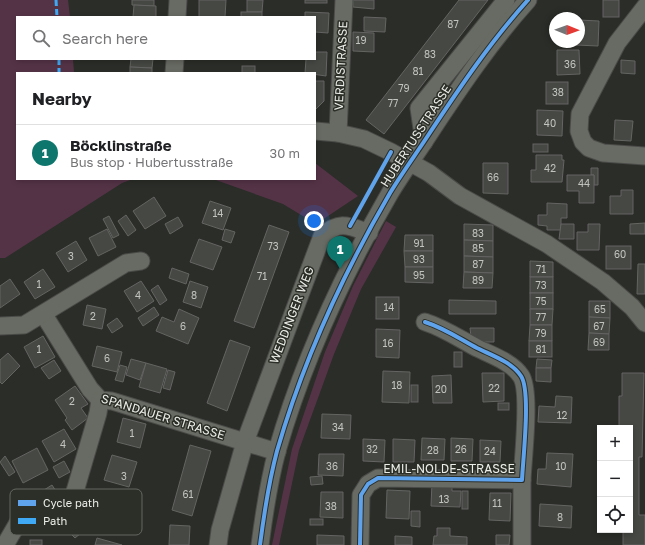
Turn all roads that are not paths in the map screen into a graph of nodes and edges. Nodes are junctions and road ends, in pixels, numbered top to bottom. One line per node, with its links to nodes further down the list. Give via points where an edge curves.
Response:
1 (178, 0): 6 (street)
2 (344, 0): 10 (street, VERDISTRASSE)
3 (506, 0): 11 (street, via 419,108)
4 (528, 0): 11 (street, HUBERTUSSTRASSE, via 503,28)
5 (645, 7): 12 (street, via 618,43 580,114 579,131 583,142 589,148 603,153)
6 (177, 16)
7 (175, 60): 8 (street)
8 (174, 72)
9 (316, 131): 10 (street)
10 (338, 133): 13 (street, via 370,141)
11 (424, 142): 13 (street, HUBERTUSSTRASSE)
12 (645, 156)
13 (409, 163): 14 (street, HUBERTUSSTRASSE); 18 (street, via 429,173 460,196 546,244 603,282 632,307)
14 (369, 233): 21 (street, WEDDINGER WEG, via 341,225 331,228 322,236); 22 (street, HUBERTUSSTRASSE, via 341,285 308,360)
15 (141, 261): 16 (street, via 126,263)
16 (44, 315): 19 (street, via 24,325); 20 (street, SPANDAUER STRASSE, via 90,389)
17 (425, 322): 23 (street, EMIL-NOLDE-STRASSE, via 438,326 500,359 522,376 526,405)
18 (645, 323)
19 (0, 326)
20 (100, 400): 21 (street, SPANDAUER STRASSE, via 112,401); 24 (street)
21 (245, 442): 22 (street, SPANDAUER STRASSE); 27 (street, WEDDINGER WEG)
22 (277, 452): 28 (street, HUBERTUSSTRASSE)
23 (522, 480): 29 (street, EMIL-NOLDE-STRASSE, via 378,478 368,484 361,495); 30 (street, EMIL-NOLDE-STRASSE)
24 (76, 489)
25 (11, 535): 26 (street)
26 (5, 545)
27 (218, 545)
28 (260, 545)
29 (360, 545)
30 (522, 545)

